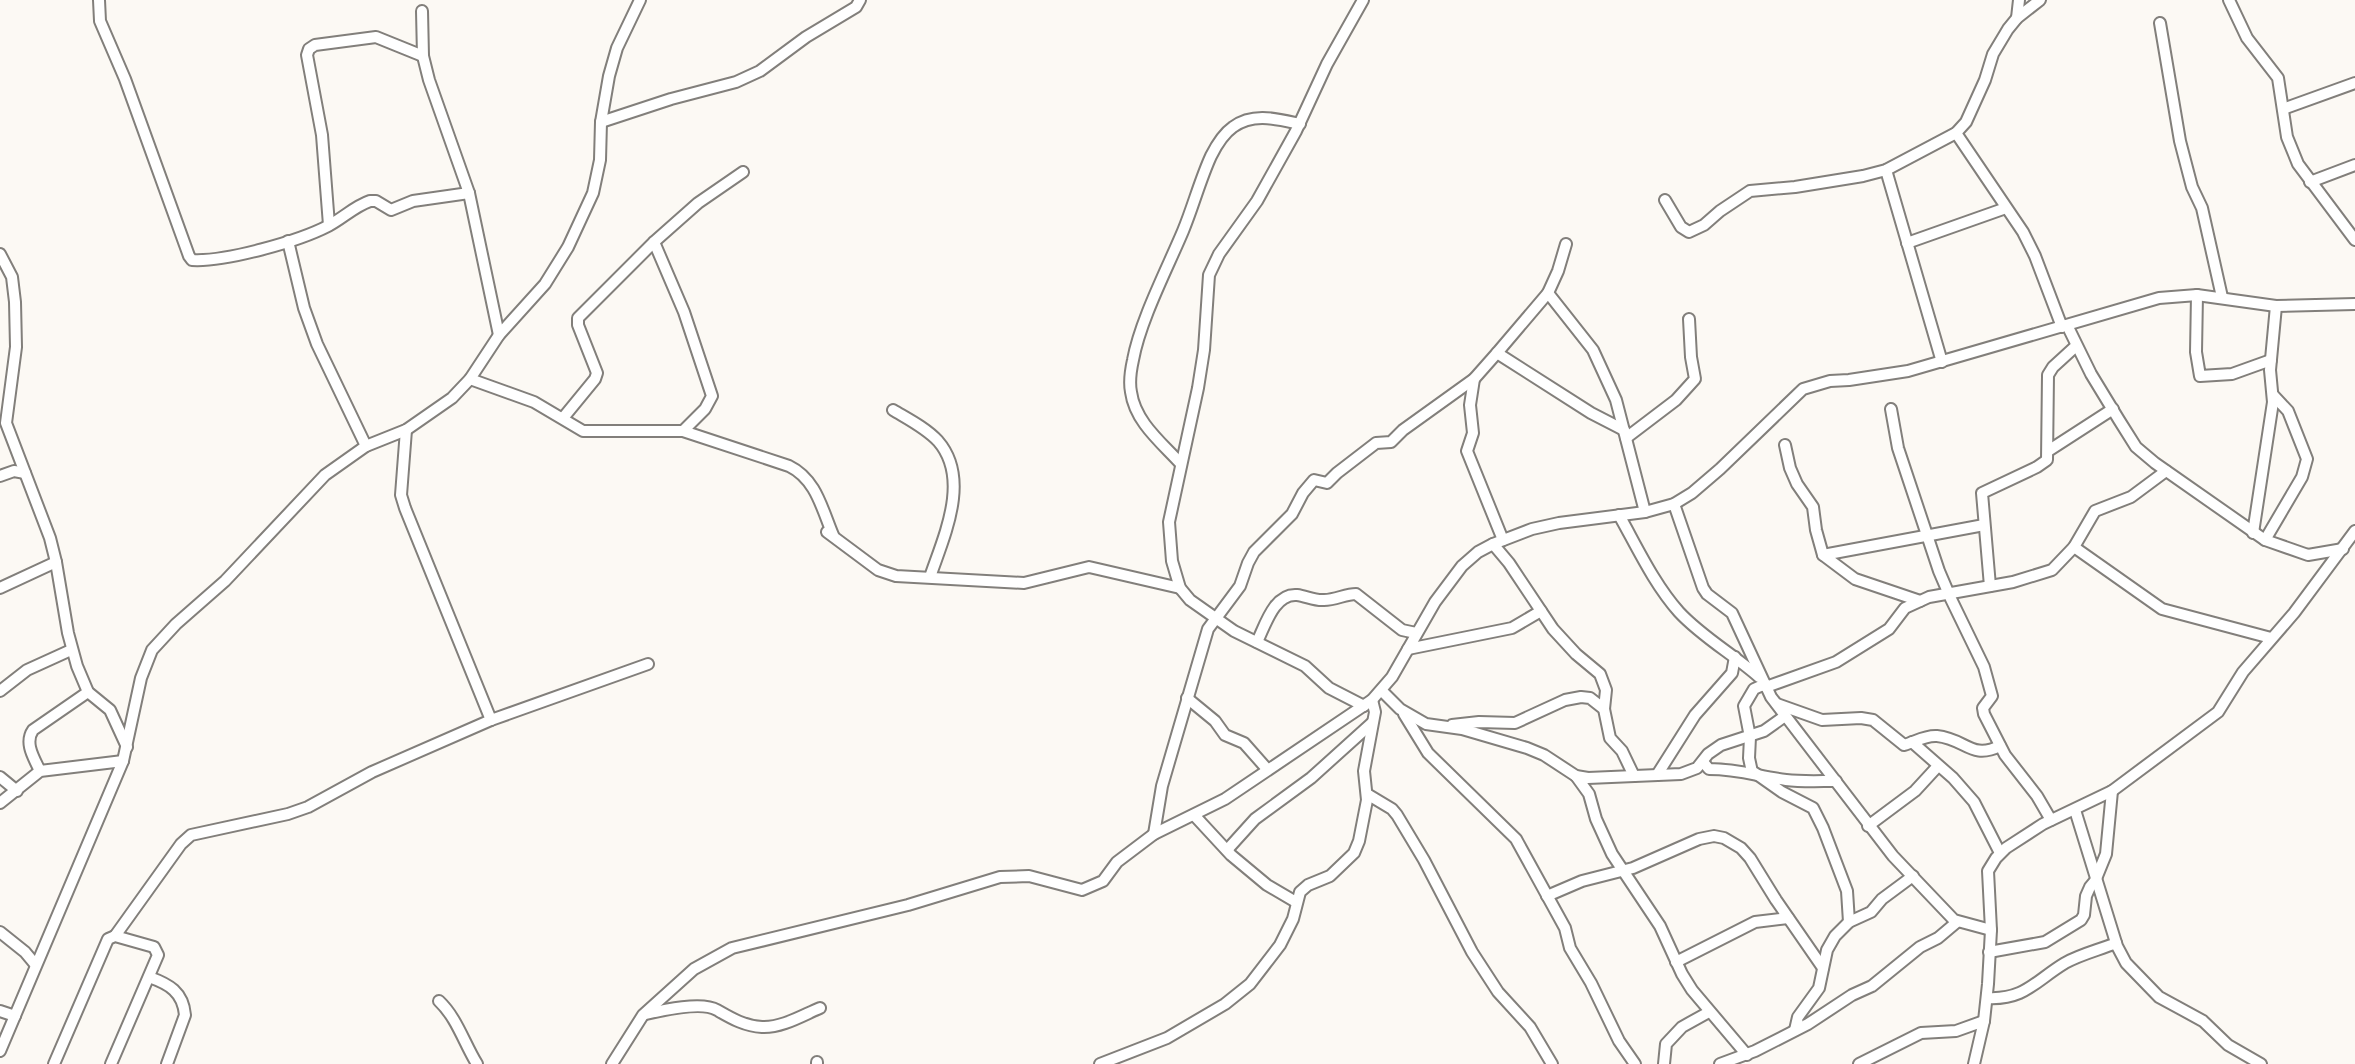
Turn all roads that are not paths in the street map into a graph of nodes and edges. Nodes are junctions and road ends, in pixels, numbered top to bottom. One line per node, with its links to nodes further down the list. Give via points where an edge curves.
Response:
1 (99, 0): 26 (street, via 100,21 192,260)
2 (640, 0): 14 (street, via 617,48)
3 (860, 0): 14 (street, via 760,71)
4 (1363, 0): 15 (street)
5 (2019, 0): 9 (street)
6 (2040, 0): 9 (street)
7 (2229, 0): 13 (street, via 2247,38 2278,78)
8 (422, 11): 11 (street)
9 (2017, 18): 16 (street, via 1993,54 1977,99)
10 (2160, 23): 33 (street, via 2180,141 2202,208)
11 (423, 56): 21 (street); 24 (street, via 376,37 309,49)
12 (2355, 83): 13 (street)
13 (2283, 109): 20 (street, via 2289,145)
14 (601, 122): 38 (street, via 593,194 568,247 545,284)
15 (1300, 124): 57 (street, via 1209,275 1204,350); 57 (street, via 1256,118 1225,133 1211,156 1141,332 1130,390 1134,405 1139,418)
16 (1956, 133): 18 (street); 23 (street)
17 (2355, 165): 20 (street)
18 (1886, 170): 22 (street, via 1750,191 1689,232); 28 (street)
19 (743, 172): 27 (street)
20 (2310, 182): 25 (street)
21 (469, 193): 24 (street, via 413,201 391,210 370,201); 38 (street)
22 (1665, 201)
23 (2006, 208): 28 (street); 37 (street, via 2035,256)
24 (329, 225): 26 (street)
25 (2355, 240)
26 (288, 241): 55 (street, via 317,344)
27 (654, 242): 49 (street, via 578,318 597,373); 52 (street, via 712,396)
28 (1907, 243): 42 (street)
29 (1566, 244): 31 (street)
30 (0, 254): 50 (street, via 12,277 16,347)
31 (1548, 293): 40 (street); 53 (street, via 1593,350 1616,400)
32 (2197, 295): 33 (street); 37 (street, via 2159,298); 41 (street, via 2200,376 2232,373)
33 (2222, 297): 35 (street)
34 (2355, 304): 35 (street)
35 (2276, 306): 41 (street)
36 (1689, 319): 53 (street, via 1695,379 1676,400)
37 (2064, 326): 39 (street); 42 (street)
38 (499, 335): 43 (street)
39 (2076, 346): 47 (street); 56 (street, via 2048,375)
40 (1497, 353): 44 (street); 53 (street)
41 (2271, 360): 45 (street)
42 (1942, 362): 61 (street, via 1803,389 1720,469)
43 (470, 379): 49 (street, via 534,402); 51 (street, via 452,398)
44 (1474, 379): 69 (street, via 1470,405 1473,433 1467,450); 81 (street, via 1391,442 1376,443 1327,484 1314,481 1292,514 1254,552 1240,586)
45 (2273, 395): 66 (street); 68 (street, via 2288,411 2307,459 2302,477)
46 (1891, 409): 67 (street, via 1898,448)
47 (2113, 409): 56 (street); 58 (street, via 2136,447)
48 (893, 410): 74 (street, via 937,441 951,464 951,512)
49 (563, 418): 52 (street, via 589,432)
50 (3, 423): 59 (street)
51 (406, 429): 55 (street); 99 (street, via 401,495)
52 (683, 431): 74 (street, via 797,470 814,488 829,533 878,570 896,576)
53 (1625, 434): 62 (street)
54 (1784, 445): 72 (street, via 1790,468 1813,507)
55 (366, 446): 105 (street, via 325,475 152,650 141,678)
56 (2048, 451): 64 (street, via 2044,463 1982,493)
57 (1181, 464): 77 (street, via 1169,522)
58 (2166, 471): 66 (street); 70 (street, via 2131,497 2095,511)
59 (25, 473): 60 (street); 73 (street)
60 (0, 476)
61 (1674, 504): 62 (street); 89 (street, via 1703,588 1732,613)
62 (1645, 512): 63 (street)
63 (1619, 515): 69 (street, via 1550,525); 87 (street, via 1667,596 1697,629)
64 (1984, 525): 67 (street); 75 (street)
65 (2355, 531): 71 (street)
66 (2253, 533): 68 (street)
67 (1929, 534): 72 (street); 78 (street)
68 (2265, 540): 71 (street, via 2308,555)
69 (1498, 542): 80 (street); 82 (street, via 1462,566)
70 (2074, 547): 75 (street, via 2049,571); 83 (street, via 2162,609)
71 (2343, 549): 83 (street)
72 (1824, 555): 79 (street, via 1855,579)
73 (57, 562): 76 (street); 86 (street)
74 (930, 577): 77 (street, via 1024,583 1089,567)
75 (1990, 586): 78 (street)
76 (0, 588)
77 (1180, 588): 81 (street)
78 (1948, 593): 79 (street); 104 (street, via 1988,679 1992,696 1983,712)
79 (1920, 601): 89 (street, via 1905,608 1889,629 1836,662)
80 (1541, 611): 85 (street, via 1512,628); 97 (street, via 1576,654 1600,674 1606,690)
81 (1214, 618): 84 (street); 93 (street)
82 (1416, 633): 84 (street, via 1402,629 1356,594 1322,601 1293,595 1279,600); 85 (street)
83 (2271, 638): 118 (street, via 2218,712)
84 (1257, 642): 94 (street, via 1304,666 1329,688)
85 (1408, 649): 91 (street)
86 (71, 650): 90 (street, via 27,670); 92 (street)
87 (1735, 657): 89 (street); 112 (street, via 1732,673 1695,715)
88 (648, 664): 99 (street)
89 (1764, 684): 95 (street); 102 (street, via 1754,689 1744,706)
90 (0, 691)
91 (1382, 691): 94 (street); 96 (street)
92 (88, 692): 105 (street, via 110,710); 110 (street, via 29,736)
93 (1187, 698): 109 (street, via 1225,735 1244,743); 125 (street, via 1162,786)
94 (1368, 703): 100 (street, via 1375,712); 109 (street)
95 (1775, 703): 98 (street); 103 (street, via 1822,720 1873,720 1902,744)
96 (1400, 709): 101 (street, via 1426,724); 131 (street, via 1428,753 1516,838)
97 (1604, 709): 101 (street, via 1581,697 1539,710 1521,721); 114 (street, via 1609,738 1622,751)
98 (1785, 716): 102 (street); 116 (street)
99 (491, 720): 138 (street, via 372,772 308,807 191,835)
100 (1372, 723): 119 (street, via 1364,771); 126 (street, via 1311,778 1255,819)
101 (1446, 726): 113 (street, via 1527,748)
102 (1750, 737): 107 (street, via 1721,745); 111 (street)
103 (1912, 742): 104 (street, via 1933,736 1957,740 1984,753); 108 (street)
104 (2000, 746): 123 (street)
105 (127, 747): 106 (street)
106 (123, 761): 110 (street); 142 (street)
107 (1703, 762): 111 (street, via 1709,769); 112 (street, via 1681,774)
108 (1938, 766): 124 (street, via 1915,791); 127 (street, via 1977,806)
109 (1268, 769): 122 (street)
110 (40, 771): 117 (street)
111 (1753, 772): 116 (street, via 1788,780); 134 (street, via 1812,808 1847,891)
112 (1657, 775): 114 (street)
113 (1576, 776): 114 (street); 128 (street)
114 (1634, 776)
115 (0, 777): 117 (street)
116 (1836, 780): 124 (street)
117 (17, 791): 120 (street)
118 (2112, 791): 121 (street); 130 (street, via 2106,854)
119 (1367, 794): 132 (street, via 1354,853 1330,876 1304,888); 162 (street, via 1397,815 1472,952 1498,992 1530,1027)
120 (0, 803)
121 (2074, 810): 123 (street); 130 (street)
122 (1194, 815): 125 (street); 126 (street)
123 (2051, 820): 127 (street)
124 (1868, 827): 129 (street)
125 (1154, 834): 150 (street, via 1117,862 1103,881 1086,889 1029,876 1000,877 908,905 732,948 694,968)
126 (1227, 850): 132 (street, via 1267,885)
127 (2000, 853): 136 (street, via 1989,871)
128 (1624, 871): 131 (street); 133 (street, via 1699,839 1724,838 1750,858); 141 (street, via 1660,926)
129 (1913, 876): 134 (street, via 1871,912); 135 (street)
130 (2095, 881): 139 (street); 140 (street, via 2086,896 2084,915 2072,928 2045,942)
131 (1547, 896): 163 (street, via 1565,928 1570,948)
132 (1296, 902): 161 (street, via 1280,945 1250,984 1167,1038)
133 (1788, 918): 141 (street, via 1755,922); 143 (street)
134 (1849, 922): 143 (street, via 1831,942)
135 (1957, 922): 136 (street); 153 (street, via 1872,986)
136 (1991, 930): 140 (street)
137 (0, 932): 142 (street)
138 (115, 936): 144 (street, via 154,947 158,955); 156 (street, via 108,939)
139 (2116, 943): 145 (street, via 2066,963 2015,996); 168 (street, via 2126,963 2159,997 2203,1021 2228,1045)
140 (1989, 952): 145 (street)
141 (1676, 962): 149 (street)
142 (36, 964): 151 (street)
143 (1823, 968): 153 (street, via 1819,988 1798,1017)
144 (149, 977): 157 (street); 158 (street, via 173,987 184,1010)
145 (1987, 998): 152 (street)
146 (439, 1001): 159 (street, via 452,1014)
147 (820, 1009): 150 (street, via 764,1027 730,1019 702,1005)
148 (0, 1011): 151 (street)
149 (1709, 1012): 155 (street); 164 (street, via 1682,1027 1666,1044)
150 (643, 1014): 160 (street)
151 (15, 1016): 154 (street)
152 (1984, 1021): 166 (street, via 1956,1031 1921,1033); 167 (street)
153 (1795, 1030): 155 (street)
154 (0, 1051)
155 (1747, 1055): 165 (street)
156 (54, 1064)
157 (111, 1064)
158 (167, 1064)
159 (477, 1064)
160 (612, 1064)
161 (1100, 1064)
162 (1552, 1064)
163 (1635, 1064)
164 (1664, 1064)
165 (1720, 1064)
166 (1859, 1064)
167 (1974, 1064)
168 (2261, 1064)

